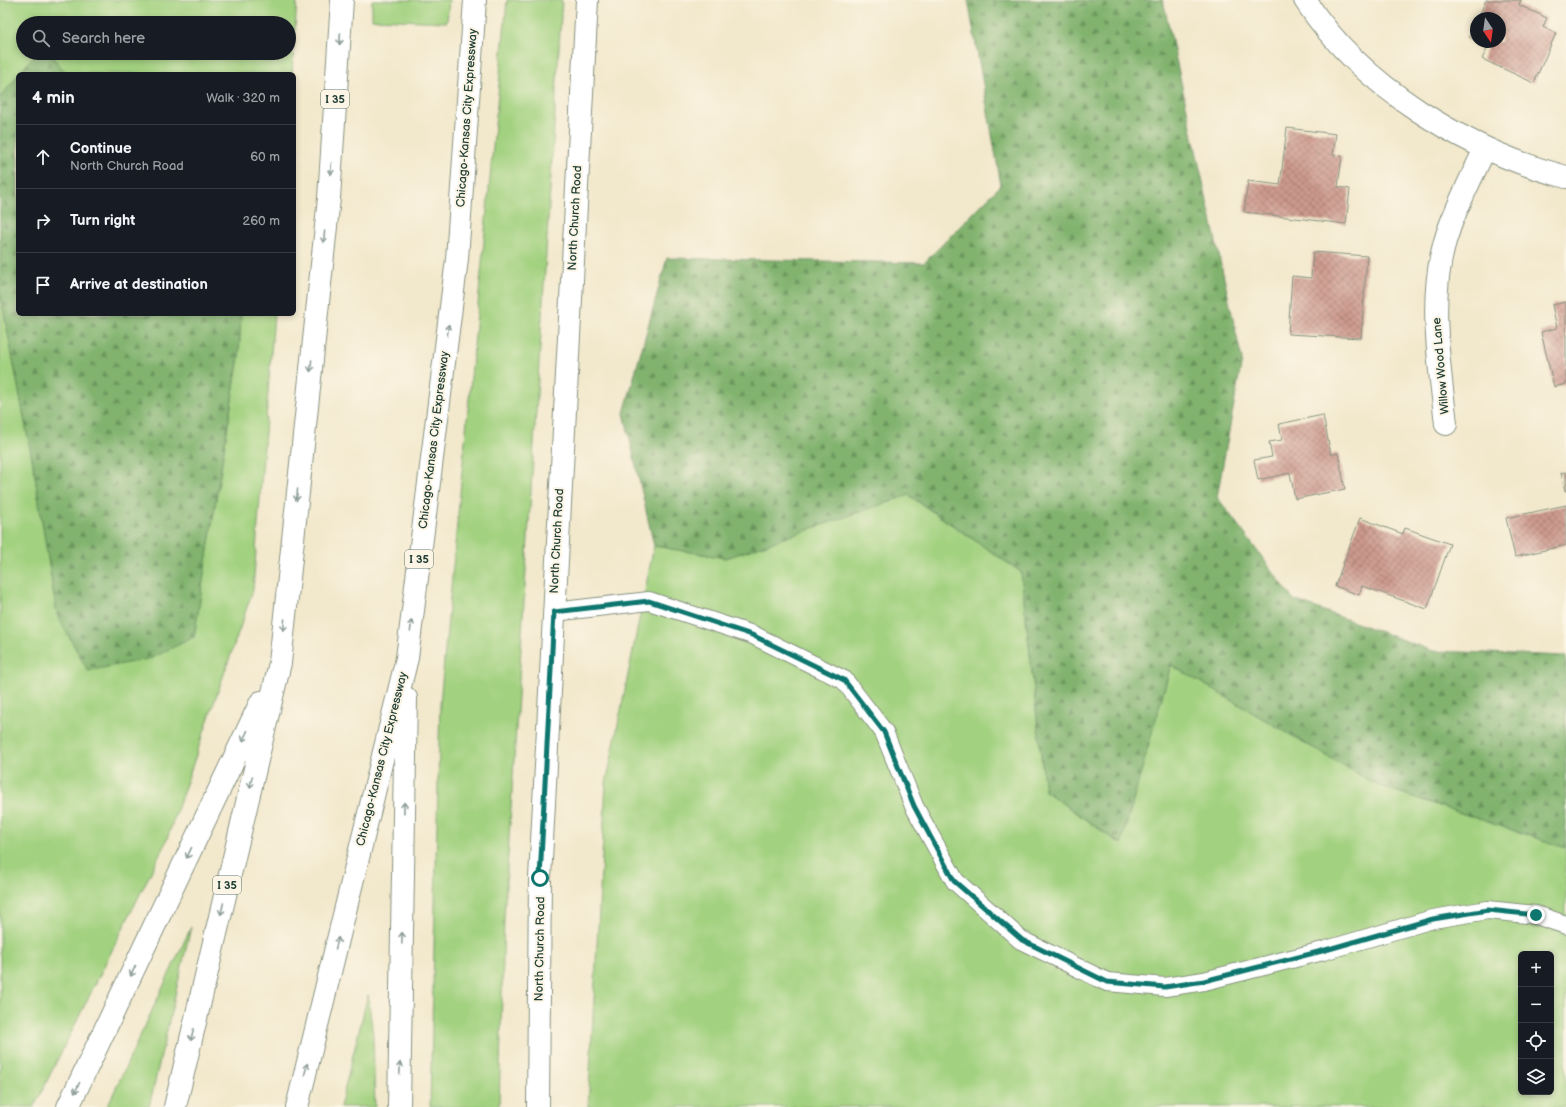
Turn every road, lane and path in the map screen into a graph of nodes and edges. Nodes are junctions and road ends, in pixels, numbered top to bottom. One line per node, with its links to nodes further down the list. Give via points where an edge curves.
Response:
1 (342, 0): 10 (main road, I 35, one-way to 10, via 328,198)
2 (474, 0): 9 (main road, Chicago-Kansas City Expressway / I 35, one-way to 2, via 458,259)
3 (587, 0): 8 (main road, North Church Road)
4 (1305, 0): 5 (main road, via 1312,12 1350,55 1393,92 1440,125)
5 (1485, 149): 6 (main road, via 1536,169); 7 (main road, Willow Wood Lane, via 1450,227 1439,269 1436,316)
6 (1566, 177)
7 (1446, 424)
8 (554, 612): 11 (lane, via 649,601 752,635 844,680 884,732 914,806 954,881 1022,940 1107,982 1165,987 1204,981 1433,919 1488,910 1536,915); 16 (main road, North Church Road, via 540,878)
9 (407, 658): 14 (main road, Chicago-Kansas City Expressway / I 35, one-way to 9); 15 (main road, one-way to 9)
10 (280, 663): 12 (main road, one-way to 12); 13 (main road, I 35, one-way to 13)
11 (1566, 926)
12 (68, 1107)
13 (175, 1107)
14 (296, 1107)
15 (399, 1107)
16 (538, 1107)

